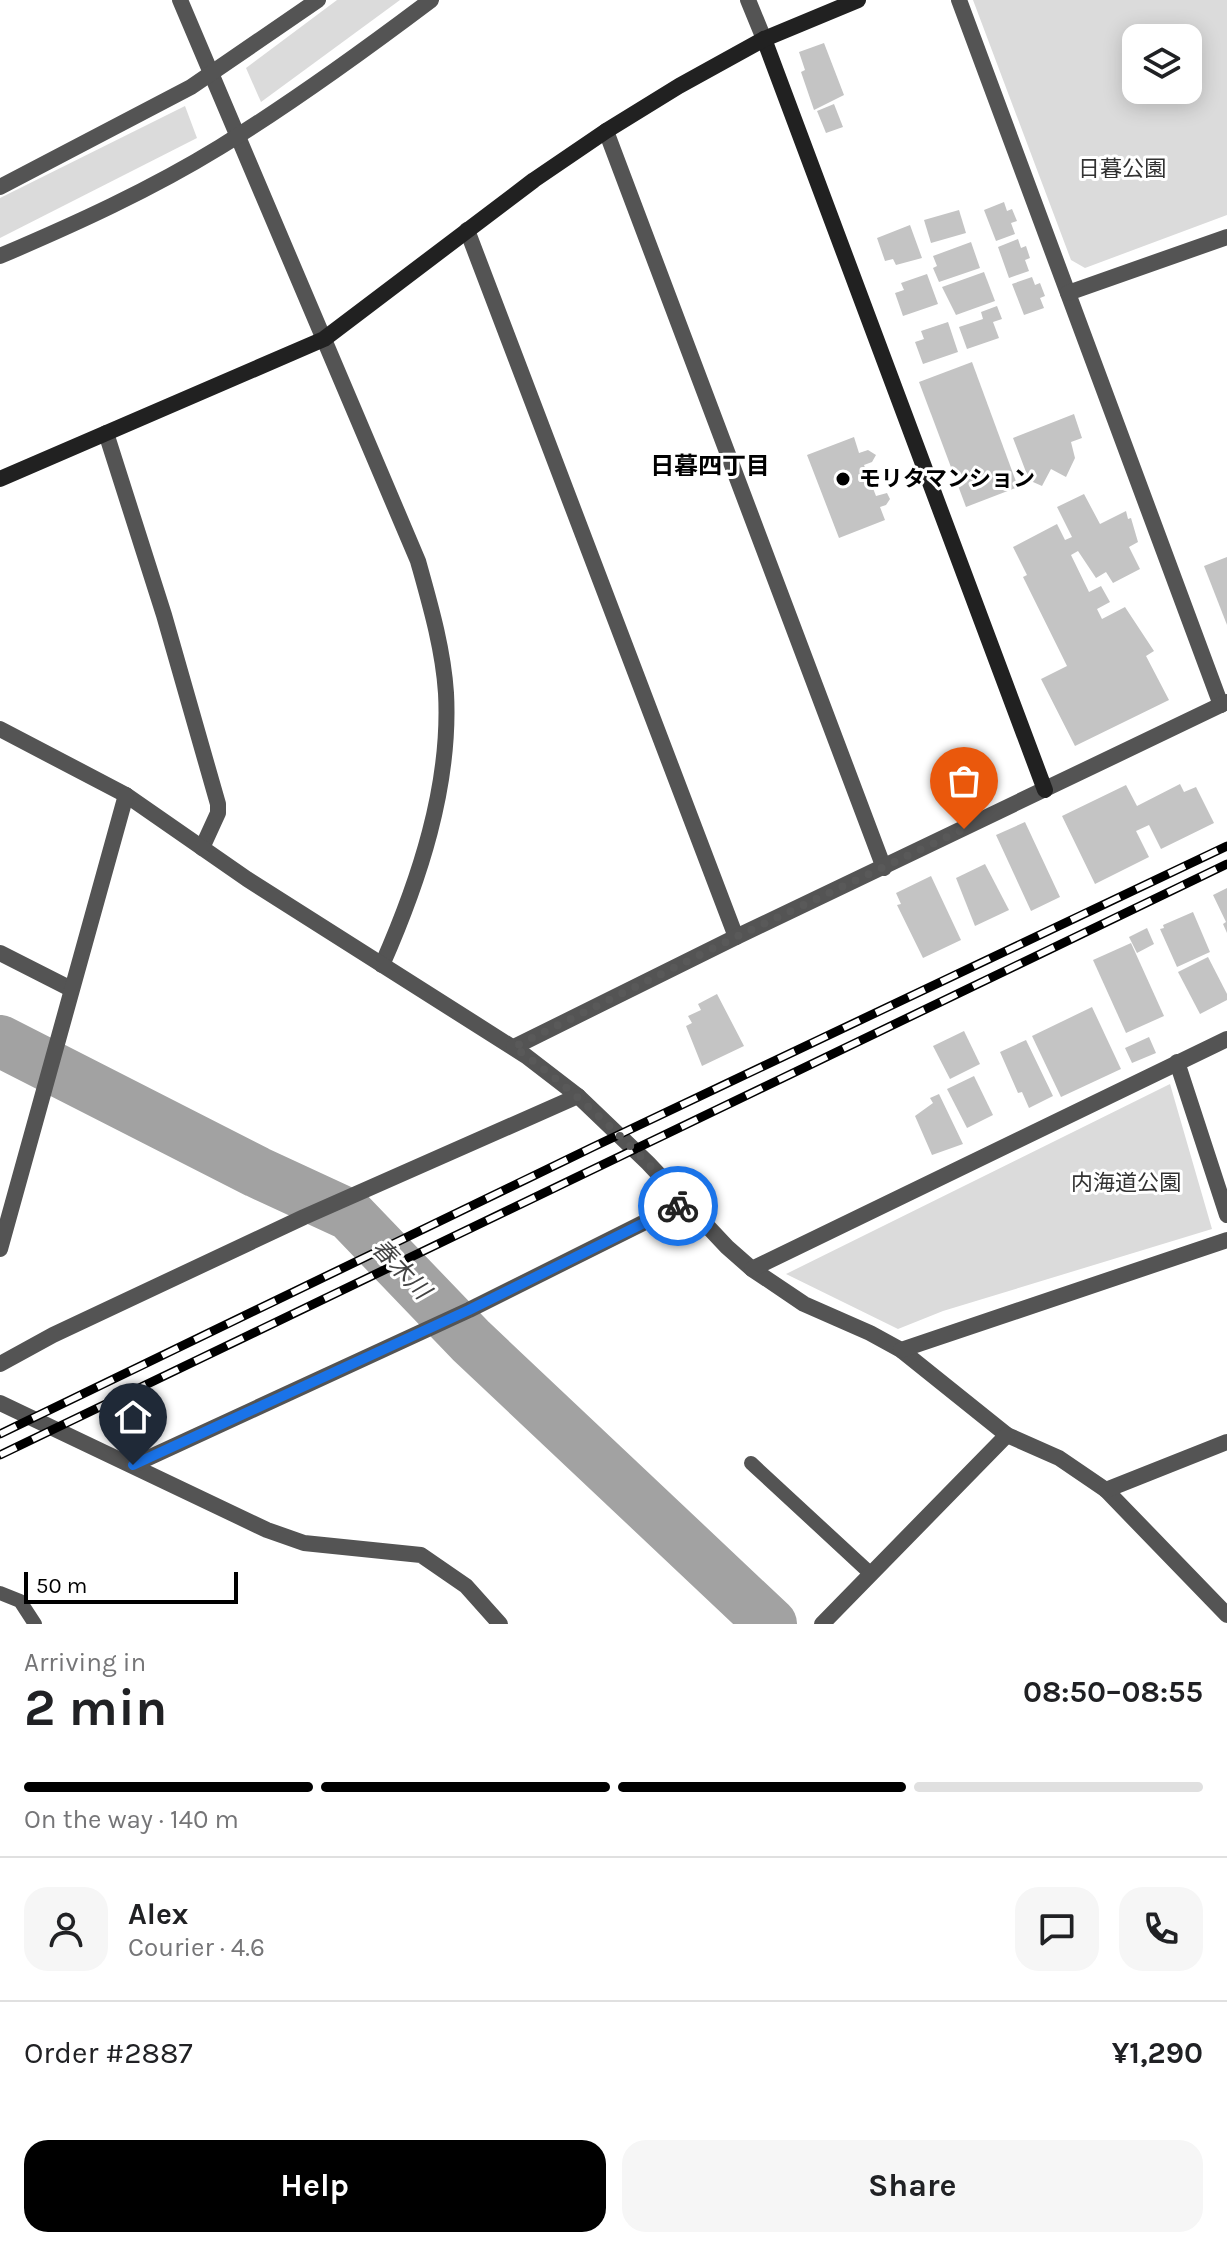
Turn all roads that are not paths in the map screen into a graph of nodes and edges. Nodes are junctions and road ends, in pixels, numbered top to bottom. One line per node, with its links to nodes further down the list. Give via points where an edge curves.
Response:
1 (180, 0): 8 (street)
2 (318, 0): 8 (street)
3 (431, 0): 10 (street, via 317,85)
4 (748, 0): 7 (street)
5 (858, 0): 7 (street)
6 (959, 0): 15 (street)
7 (764, 39): 9 (street); 21 (street)
8 (211, 73): 10 (street); 11 (street)
9 (606, 131): 12 (street); 24 (street)
10 (238, 135): 14 (street, via 121,201); 16 (street)
11 (0, 187)
12 (467, 230): 16 (street); 25 (street)
13 (1227, 237): 15 (street)
14 (0, 256)
15 (1068, 293): 19 (street)
16 (324, 339): 17 (street); 27 (street, via 418,561 436,625 446,693 444,761 434,813 401,922)
17 (106, 433): 18 (street); 23 (street, via 218,804)
18 (0, 479)
19 (1224, 704): 21 (street)
20 (0, 729): 22 (street)
21 (1045, 790): 24 (street)
22 (126, 795): 23 (street); 28 (street)
23 (202, 848): 27 (street)
24 (884, 868): 25 (street)
25 (736, 937): 30 (street)
26 (0, 953): 28 (street)
27 (382, 965): 30 (street)
28 (71, 989): 36 (street)
29 (1227, 1039): 31 (street)
30 (514, 1047): 32 (street)
31 (1177, 1062): 34 (street); 37 (street)
32 (578, 1096): 33 (street); 39 (street, via 304,1217)
33 (685, 1202): 37 (street); 44 (street, via 469,1310)
34 (1227, 1215)
35 (1227, 1240): 38 (street)
36 (0, 1249)
37 (752, 1269): 38 (street, via 804,1304)
38 (901, 1350): 41 (street)
39 (0, 1364)
40 (0, 1403): 44 (street)
41 (1007, 1435): 45 (street, via 1059,1458); 46 (street)
42 (1227, 1442): 45 (street)
43 (751, 1463): 46 (lane)
44 (133, 1465): 51 (street, via 304,1543 421,1555 466,1586)
45 (1106, 1490): 48 (street)
46 (871, 1574): 49 (street)
47 (0, 1593): 50 (lane, via 20,1601)
48 (1227, 1615)
49 (830, 1621)
50 (35, 1624)
51 (500, 1624)

